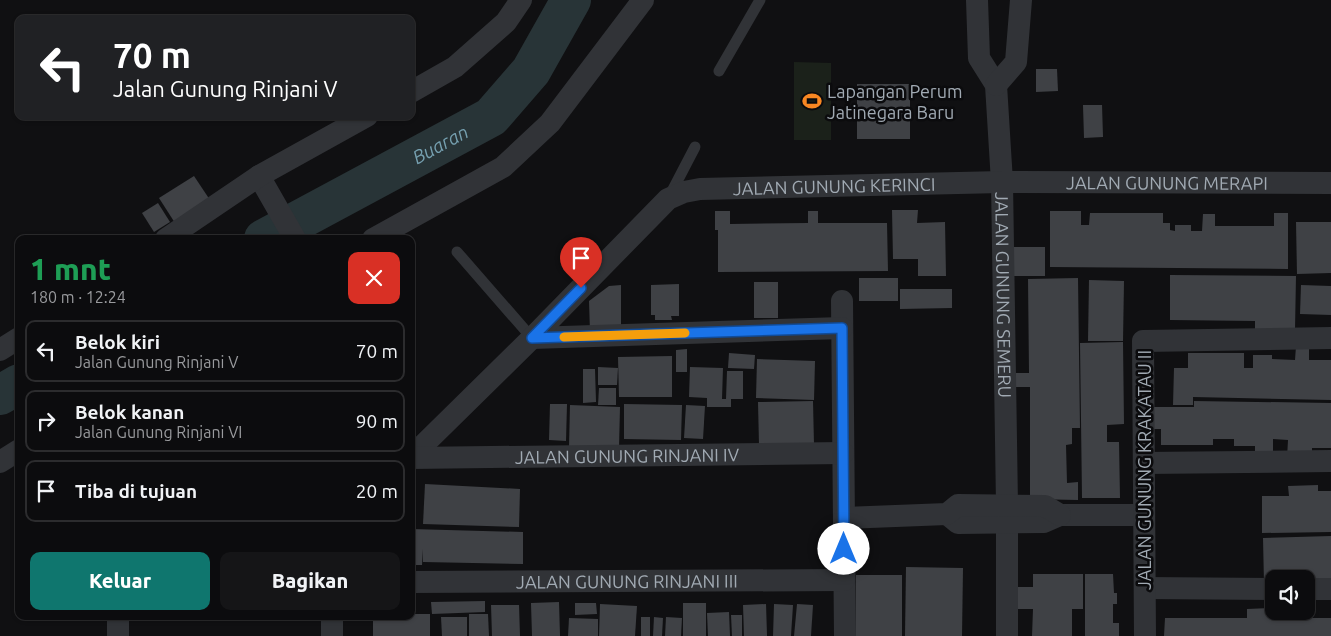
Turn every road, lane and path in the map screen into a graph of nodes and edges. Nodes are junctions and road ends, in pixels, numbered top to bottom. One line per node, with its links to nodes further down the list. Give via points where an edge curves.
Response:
1 (521, 0): 8 (street, via 506,22 456,67)
2 (643, 0): 17 (street, via 550,123 503,167)
3 (760, 0): 6 (lane)
4 (977, 0): 7 (street, JALAN GUNUNG SEMERU, via 979,58)
5 (1021, 0): 7 (street, via 1016,62)
6 (719, 71)
7 (996, 85): 12 (street, JALAN GUNUNG SEMERU)
8 (415, 90)
9 (361, 120): 11 (street)
10 (695, 147): 14 (lane)
11 (263, 182): 15 (street); 16 (street)
12 (1002, 182): 13 (street, JALAN GUNUNG MERAPI); 14 (street, JALAN GUNUNG KERINCI, via 700,190); 32 (street, JALAN GUNUNG SEMERU)
13 (1331, 183)
14 (668, 199): 21 (street)
15 (173, 235)
16 (293, 235)
17 (380, 235)
18 (457, 252): 21 (lane)
19 (842, 301): 20 (street)
20 (842, 328): 21 (street); 26 (street)
21 (532, 338): 27 (street)
22 (1331, 338): 31 (street, JALAN GUNUNG KRAKATAU II, via 1143,341)
23 (15, 341): 24 (street)
24 (0, 350)
25 (15, 453): 30 (street)
26 (843, 453): 28 (street, JALAN GUNUNG RINJANI IV); 34 (street)
27 (415, 454)
28 (415, 458)
29 (1331, 461): 31 (street)
30 (0, 462)
31 (1144, 463): 33 (street, JALAN GUNUNG KRAKATAU II)
32 (1007, 514): 33 (street, via 1045,506 1060,515); 34 (street, via 958,506 947,514); 48 (street, JALAN GUNUNG SEMERU)
33 (1144, 515): 37 (street, JALAN GUNUNG KRAKATAU II)
34 (844, 518): 35 (street)
35 (844, 580): 36 (street, JALAN GUNUNG RINJANI III); 47 (street)
36 (415, 582)
37 (1145, 588): 38 (street); 49 (street, JALAN GUNUNG KRAKATAU II)
38 (1265, 588)
39 (1315, 589): 40 (street)
40 (1331, 589)
41 (118, 620): 44 (street)
42 (332, 620): 45 (street)
43 (346, 620): 46 (street)
44 (118, 636)
45 (332, 636)
46 (347, 636)
47 (845, 636)
48 (1007, 636)
49 (1145, 636)

